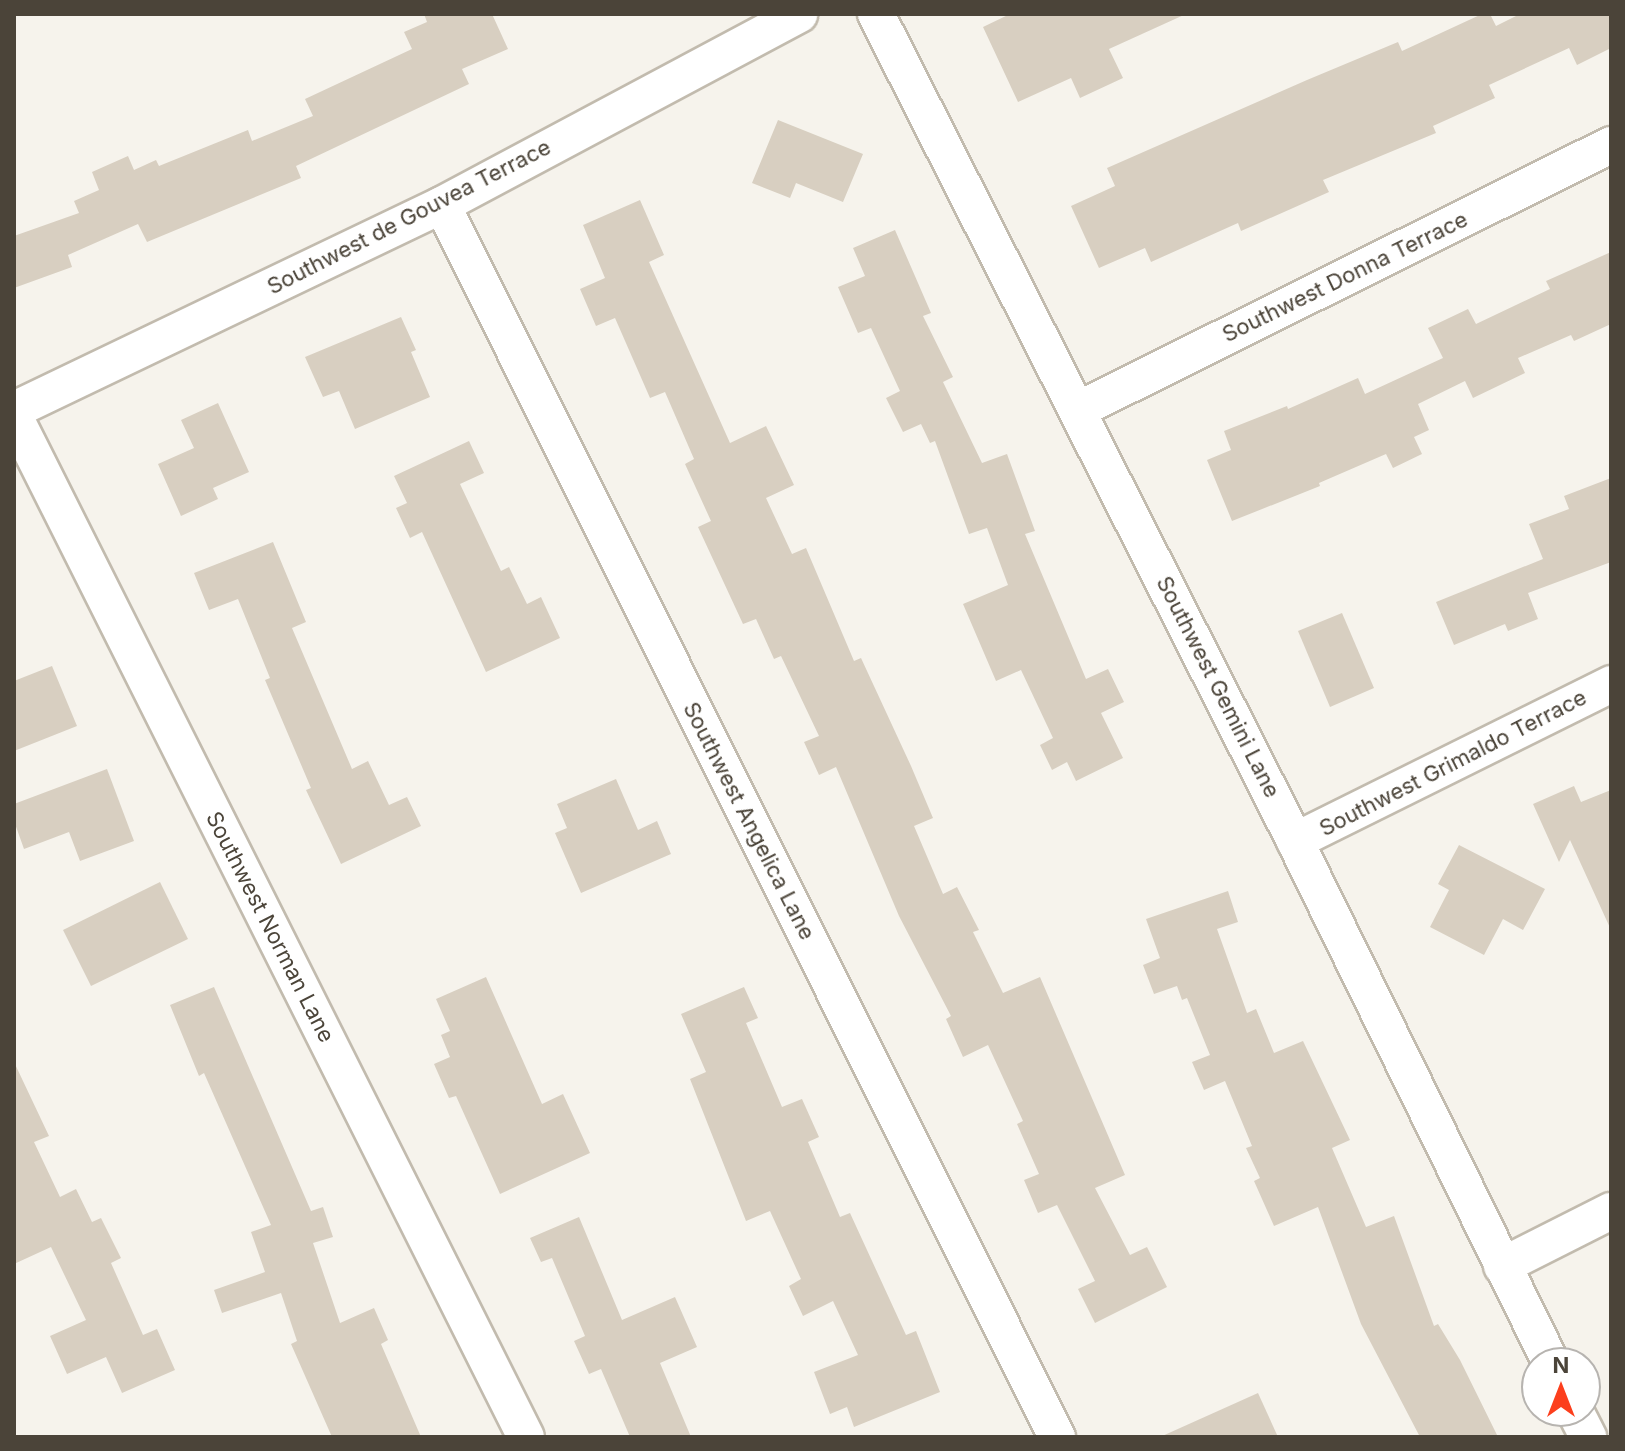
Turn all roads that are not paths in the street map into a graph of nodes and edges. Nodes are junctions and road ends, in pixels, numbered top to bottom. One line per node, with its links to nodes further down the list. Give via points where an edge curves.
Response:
1 (799, 14): 4 (street, Southwest de Gouvea Terrace)
2 (876, 14): 5 (street, Southwest Gemini Lane)
3 (1611, 145): 5 (street, Southwest Donna Terrace)
4 (442, 205): 6 (street, Southwest de Gouvea Terrace); 13 (street, Southwest Angelica Lane)
5 (1078, 410): 8 (street, Southwest Gemini Lane)
6 (14, 413): 12 (street, Southwest Norman Lane)
7 (1611, 684): 8 (street, Southwest Grimaldo Terrace)
8 (1295, 841): 10 (street, Southwest Gemini Lane)
9 (1611, 1211): 10 (street)
10 (1502, 1266): 11 (street, Southwest Gemini Lane)
11 (1543, 1347)
12 (526, 1437)
13 (1057, 1437)

